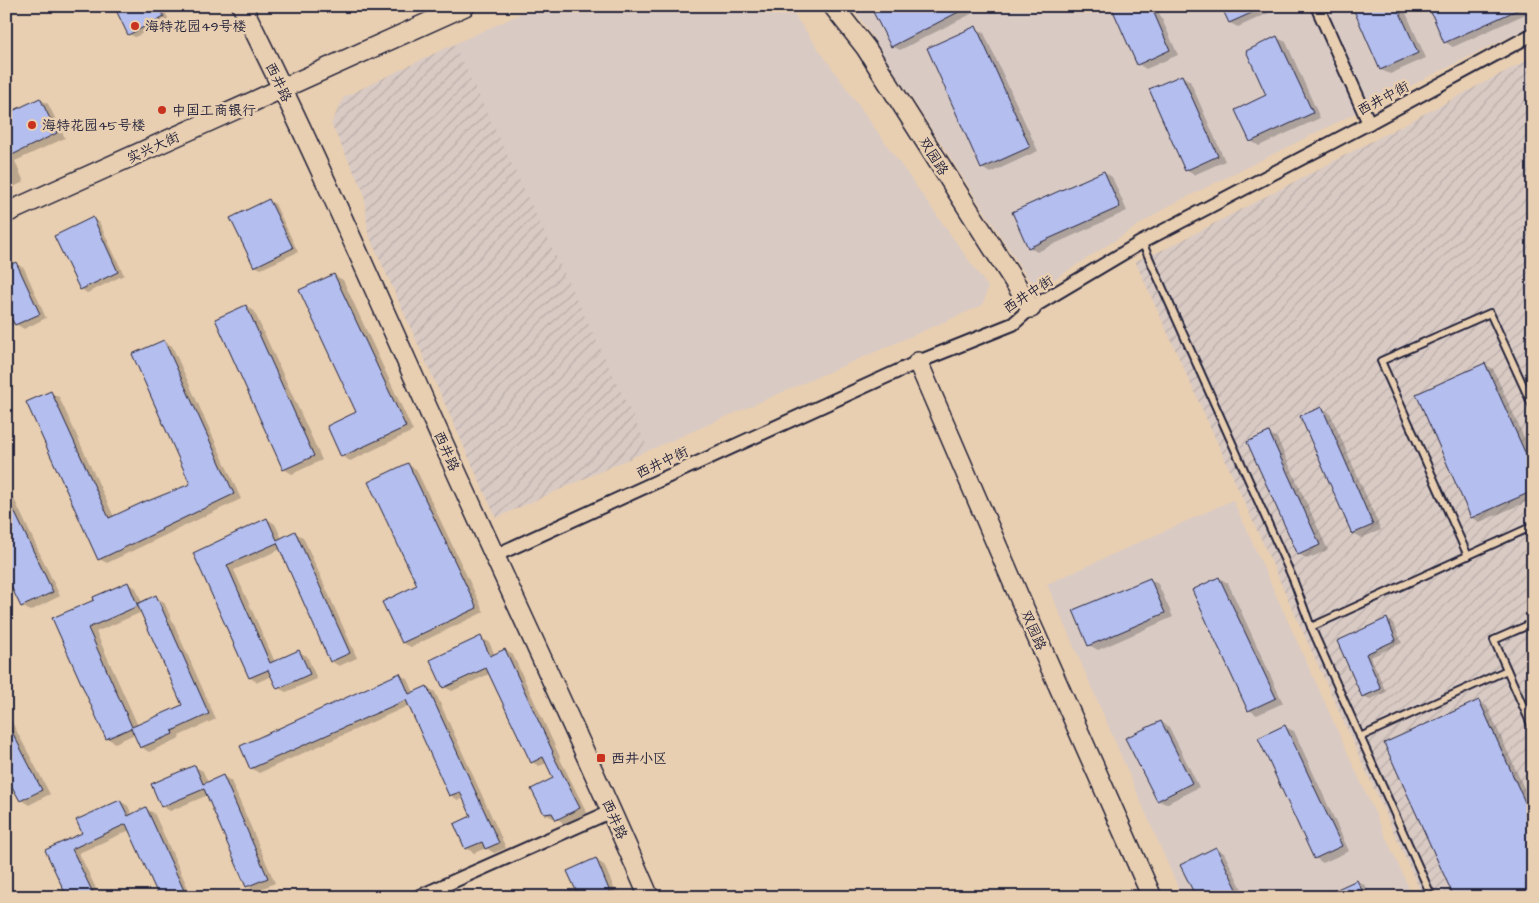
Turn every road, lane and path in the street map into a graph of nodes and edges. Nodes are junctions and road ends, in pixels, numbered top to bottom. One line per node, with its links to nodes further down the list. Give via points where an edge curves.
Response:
1 (242, 6): 6 (street, 西井路)
2 (465, 6): 6 (street, 实兴大街)
3 (833, 6): 10 (street, 双园路, via 866,48)
4 (1317, 6): 7 (street)
5 (1533, 34): 7 (street, 西井中街)
6 (283, 88): 8 (street, 实兴大街); 14 (street, 西井路)
7 (1369, 123): 9 (street, 西井中街)
8 (6, 213)
9 (1142, 242): 10 (street, 西井中街); 17 (lane, via 1293,579)
10 (1031, 308): 11 (street, 西井中街, via 1013,324)
11 (918, 362): 14 (street, 西井中街); 24 (street, 双园路)
12 (1533, 407): 15 (lane, via 1490,313 1381,362)
13 (1533, 526): 15 (lane)
14 (494, 556): 21 (street, 西井路)
15 (1468, 556): 17 (lane)
16 (1533, 623): 18 (lane, via 1494,640)
17 (1311, 627): 20 (lane)
18 (1507, 670): 19 (lane); 20 (lane)
19 (1533, 728)
20 (1360, 737): 25 (lane)
21 (612, 811): 22 (street); 23 (street, 西井路)
22 (418, 897)
23 (649, 897)
24 (1152, 897)
25 (1432, 897)

